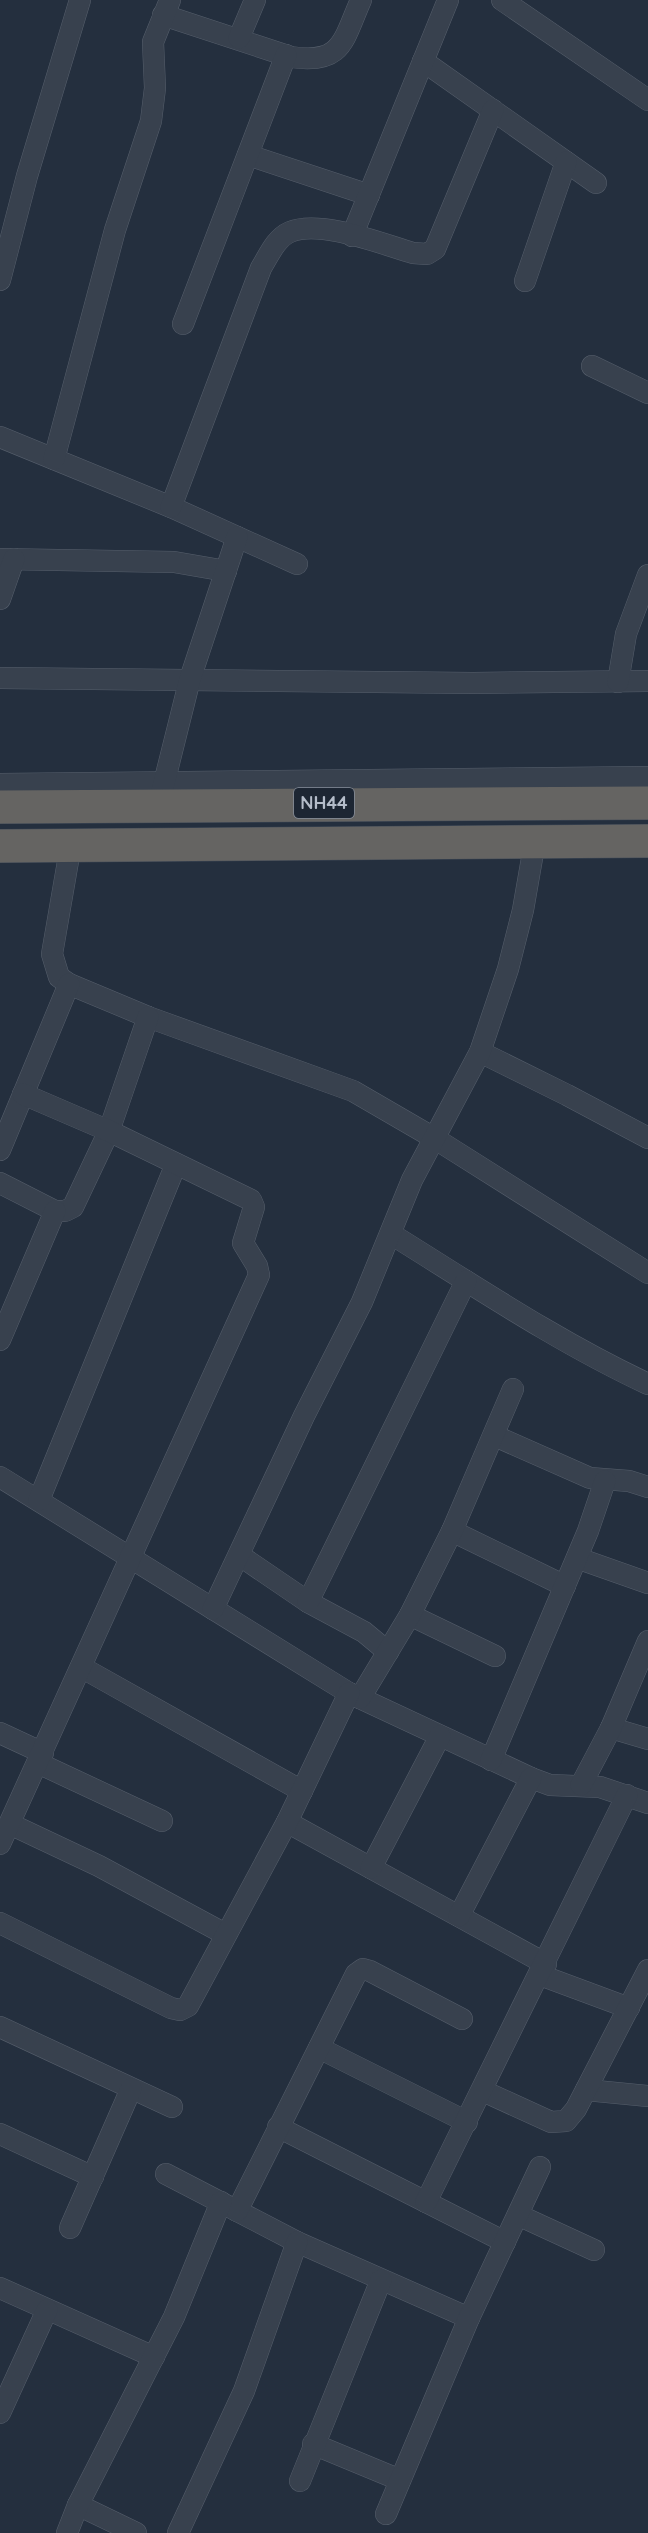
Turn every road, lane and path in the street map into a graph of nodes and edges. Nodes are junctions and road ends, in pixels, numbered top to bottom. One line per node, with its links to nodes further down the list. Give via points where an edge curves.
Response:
1 (80, 0): 17 (street)
2 (255, 0): 7 (street)
3 (361, 0): 8 (street, via 340,47 328,56 310,60)
4 (448, 0): 9 (street)
5 (502, 0): 10 (street)
6 (167, 7): 7 (street); 23 (street, via 153,42 155,88 151,121 115,230)
7 (239, 38): 8 (street)
8 (286, 55): 12 (street)
9 (423, 61): 11 (street); 15 (street)
10 (648, 100)
11 (493, 110): 13 (street); 16 (street, via 435,249 427,254 413,253)
12 (248, 155): 15 (street); 19 (street)
13 (566, 162): 14 (street); 18 (street)
14 (596, 183)
15 (369, 195): 16 (street)
16 (352, 236): 24 (street, via 306,227 289,232 278,241 261,267)
17 (0, 280)
18 (525, 281)
19 (183, 324)
20 (592, 366): 21 (street)
21 (648, 393)
22 (0, 437): 23 (street)
23 (54, 459): 24 (street)
24 (171, 507): 25 (street)
25 (237, 537): 27 (street); 28 (street)
26 (7, 559): 28 (street, via 174,562); 30 (street)
27 (297, 564)
28 (226, 570): 32 (street)
29 (648, 575): 34 (street, via 626,634)
30 (0, 599)
31 (0, 678): 32 (street)
32 (190, 680): 34 (street); 37 (street)
33 (648, 681): 34 (street)
34 (618, 682)
35 (648, 777): 37 (street)
36 (0, 784): 37 (street)
37 (161, 794): 38 (highway, NH44); 39 (highway, NH44)
38 (648, 802)
39 (0, 807)
40 (648, 841): 42 (highway, NH44)
41 (0, 846): 43 (highway, NH44)
42 (534, 849): 43 (highway, NH44); 44 (street); 48 (street, via 508,969)
43 (70, 851): 45 (street); 46 (street, via 52,954 59,977)
44 (648, 855)
45 (0, 859)
46 (69, 984): 47 (street); 49 (street)
47 (148, 1017): 50 (street); 51 (street, via 353,1091)
48 (480, 1052): 51 (street); 52 (street)
49 (23, 1095): 50 (street); 53 (street)
50 (109, 1131): 54 (street); 56 (street, via 73,1207)
51 (434, 1138): 57 (street); 58 (street)
52 (648, 1138)
53 (0, 1150)
54 (176, 1164): 67 (street); 70 (street, via 251,1200 254,1207 243,1243 259,1275)
55 (0, 1183): 56 (street)
56 (55, 1211): 60 (street)
57 (391, 1234): 59 (street); 69 (street)
58 (648, 1274)
59 (466, 1281): 61 (street); 74 (street)
60 (0, 1341)
61 (648, 1384)
62 (513, 1389): 63 (street)
63 (495, 1436): 65 (street); 68 (street)
64 (0, 1477): 67 (street)
65 (605, 1481): 66 (street, via 629,1481); 71 (street)
66 (648, 1487)
67 (39, 1500): 70 (street)
68 (452, 1531): 73 (street); 76 (street)
69 (239, 1555): 74 (street); 75 (street)
70 (132, 1558): 75 (street); 80 (street)
71 (577, 1558): 72 (street); 73 (street)
72 (648, 1584)
73 (565, 1586): 87 (street)
74 (308, 1602): 78 (street, via 364,1632)
75 (213, 1609): 81 (street)
76 (410, 1615): 78 (street); 79 (street)
77 (648, 1641): 82 (street)
78 (388, 1652): 81 (street)
79 (495, 1656)
80 (81, 1667): 86 (street); 90 (street)
81 (354, 1696): 84 (street); 90 (street)
82 (611, 1728): 85 (street); 89 (street)
83 (0, 1733): 86 (street)
84 (440, 1736): 87 (street); 97 (street)
85 (648, 1739)
86 (40, 1758): 93 (street); 95 (street)
87 (492, 1760): 88 (street)
88 (531, 1778): 89 (street, via 550,1785); 98 (street)
89 (581, 1785): 91 (street)
90 (302, 1791): 94 (street)
91 (627, 1796): 92 (street); 101 (street)
92 (648, 1803)
93 (162, 1821)
94 (287, 1822): 97 (street); 100 (street)
95 (10, 1824): 96 (street); 100 (street, via 99,1866)
96 (0, 1844)
97 (371, 1868): 98 (street)
98 (459, 1916): 101 (street)
99 (0, 1923): 100 (street, via 180,2010 188,2006)
100 (225, 1934)
101 (543, 1970): 103 (street); 109 (street)
102 (648, 1970): 103 (street)
103 (629, 2008): 108 (street)
104 (462, 2019): 106 (street, via 363,1969 356,1974)
105 (0, 2027): 107 (street)
106 (319, 2048): 112 (street); 113 (street)
107 (131, 2089): 111 (street); 117 (street)
108 (586, 2090): 109 (street, via 566,2121 551,2122); 110 (street)
109 (483, 2091): 112 (street)
110 (648, 2096)
111 (172, 2107)
112 (467, 2122): 118 (street)
113 (278, 2127): 118 (street); 119 (street)
114 (0, 2134): 117 (street)
115 (540, 2167): 120 (street)
116 (166, 2174): 119 (street)
117 (93, 2177): 121 (street)
118 (426, 2202): 123 (street)
119 (229, 2207): 122 (street); 129 (street)
120 (518, 2215): 123 (street); 124 (street)
121 (70, 2228)
122 (297, 2242): 125 (street); 138 (street, via 244,2391)
123 (505, 2242): 128 (street)
124 (594, 2250)
125 (381, 2280): 128 (street); 131 (street)
126 (0, 2288): 127 (street)
127 (47, 2310): 129 (street); 130 (street)
128 (469, 2318): 132 (street)
129 (154, 2357): 134 (street)
130 (0, 2413)
131 (314, 2444): 132 (street); 133 (street)
132 (400, 2480): 135 (street)
133 (300, 2481)
134 (78, 2505): 136 (street); 137 (street)
135 (386, 2514)
136 (67, 2533)
137 (136, 2533)
138 (178, 2533)

